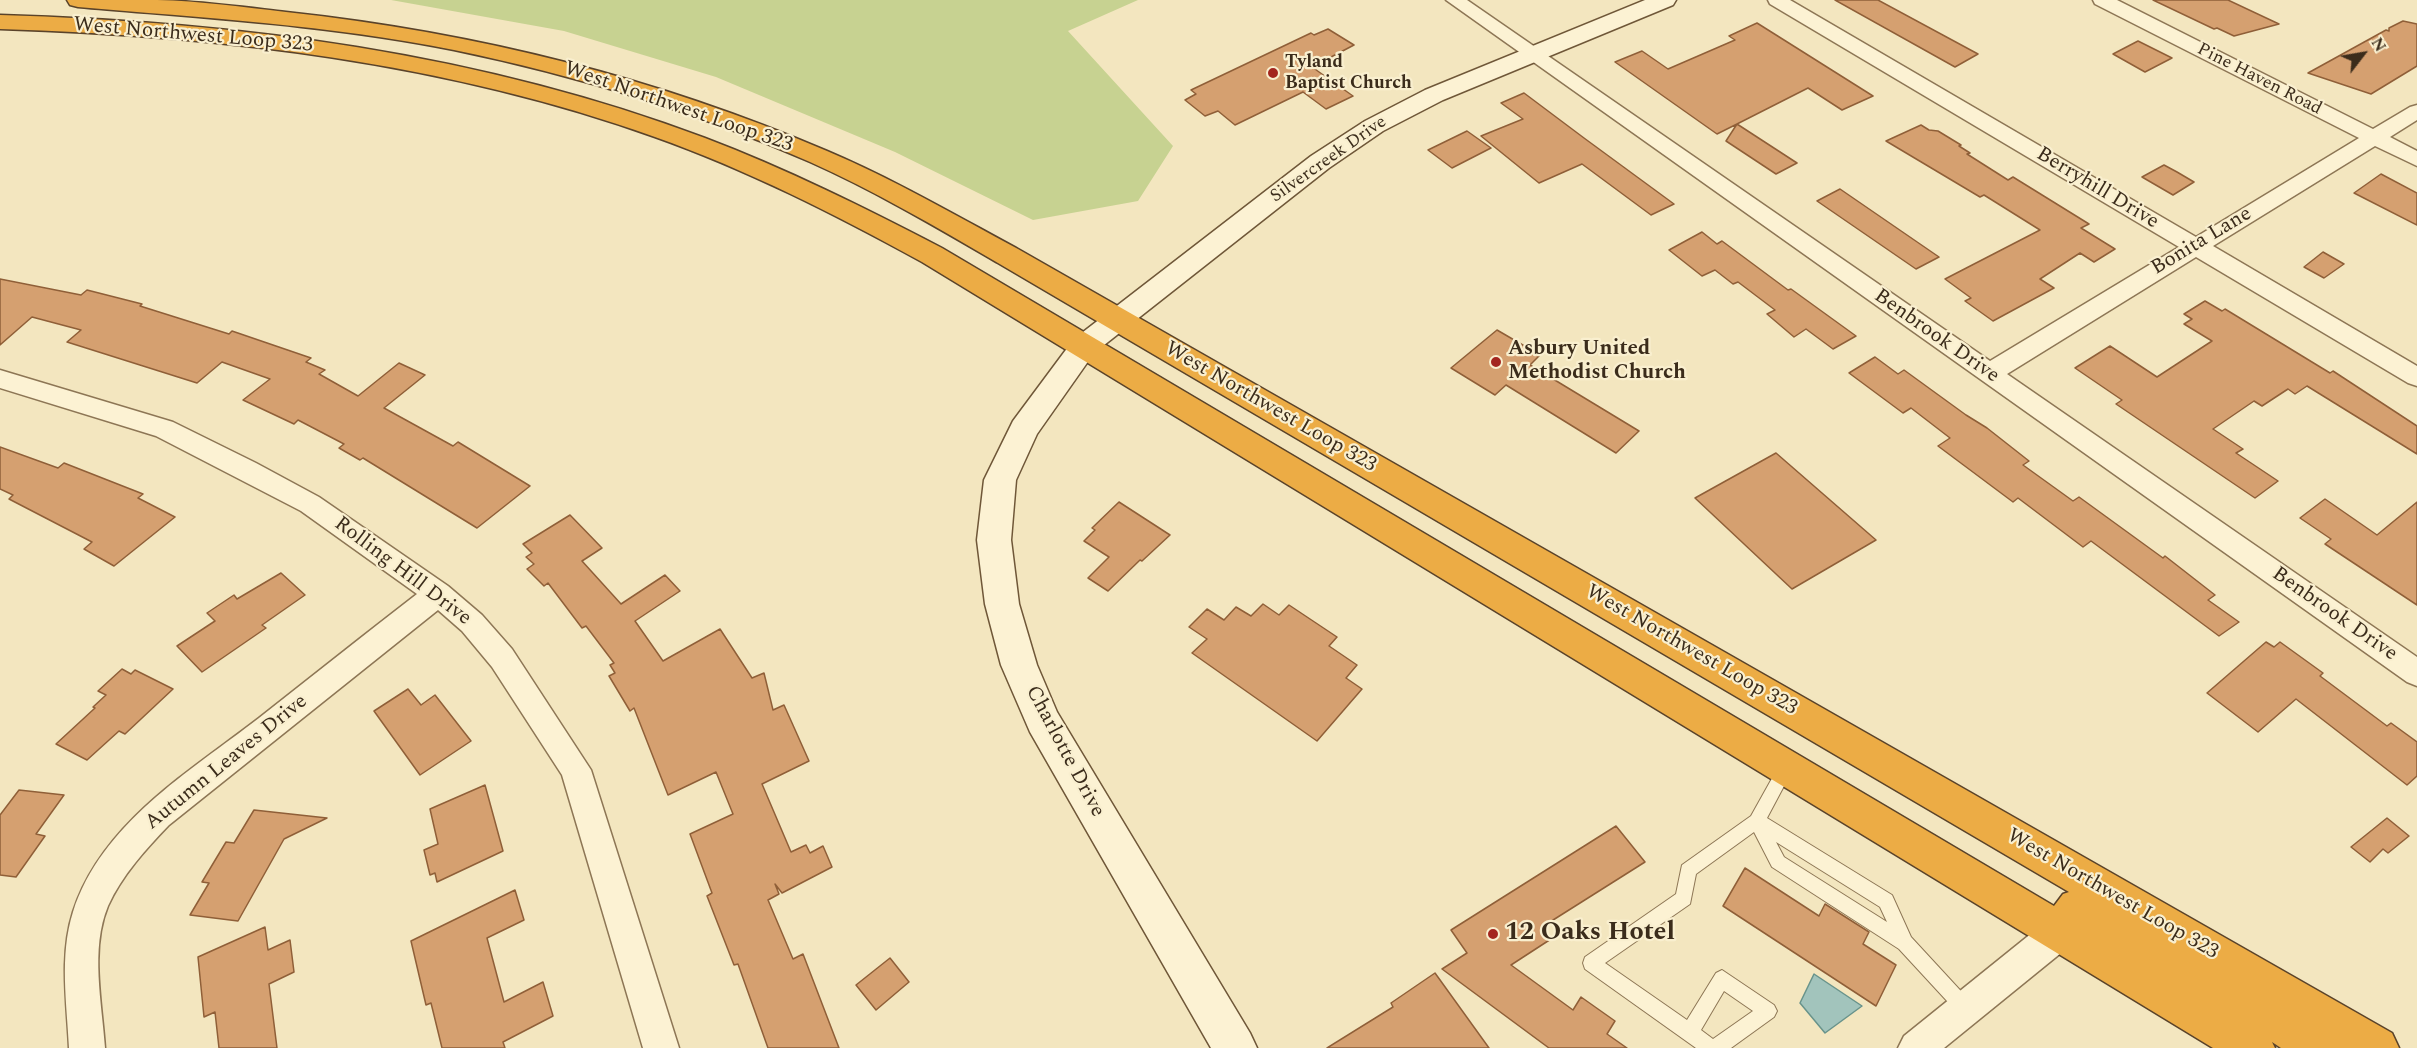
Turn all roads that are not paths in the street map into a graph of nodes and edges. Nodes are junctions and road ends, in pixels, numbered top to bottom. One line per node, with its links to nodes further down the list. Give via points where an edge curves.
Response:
1 (78, 0): 12 (highway, West Northwest Loop 323, via 357,27 452,43 637,90 819,157 909,200)
2 (1455, 0): 7 (street, Benbrook Drive)
3 (1665, 0): 7 (street, Silvercreek Drive)
4 (1777, 0): 11 (street, Berryhill Drive)
5 (2102, 0): 9 (street, Pine Haven Road)
6 (0, 22): 13 (highway, West Northwest Loop 323, via 166,30 292,44 424,66 547,96 682,139 815,194 932,255)
7 (1533, 55): 12 (street, Silvercreek Drive, via 1414,104 1374,126 1320,162); 14 (street, Benbrook Drive)
8 (2417, 111): 9 (street, Bonita Lane)
9 (2375, 138): 10 (street, Pine Haven Road); 11 (street, Bonita Lane)
10 (2417, 159)
11 (2194, 246): 14 (street, Bonita Lane); 15 (street, Berryhill Drive)
12 (1116, 320): 13 (street, Charlotte Drive); 32 (highway, West Northwest Loop 323)
13 (1084, 346): 19 (highway, West Northwest Loop 323); 27 (street, Charlotte Drive, via 1024,429 1000,480 994,540 1002,604 1019,665 1043,721)
14 (1989, 374): 18 (street, Benbrook Drive)
15 (2417, 377)
16 (0, 378): 17 (street, Rolling Hill Drive, via 164,429 310,504)
17 (438, 594): 25 (street, Autumn Leaves Drive, via 158,815 133,841 104,881 86,924 82,964); 26 (street, Rolling Hill Drive, via 472,623 502,658 576,770)
18 (2417, 673)
19 (1785, 768): 20 (lane); 21 (highway, West Northwest Loop 323)
20 (1757, 821): 22 (lane, via 1778,862); 22 (lane, via 1886,901); 24 (lane, via 1688,870 1684,898 1591,963)
21 (2060, 932): 23 (street); 30 (highway, West Northwest Loop 323); 31 (highway, via 2077,909 2090,910)
22 (1905, 943): 23 (lane)
23 (1966, 1009): 29 (street)
24 (1689, 1033): 28 (lane); 28 (lane, via 1722,980 1768,1011)
25 (87, 1048)
26 (661, 1048)
27 (1235, 1048)
28 (1713, 1048)
29 (1916, 1048)
30 (2253, 1048)
31 (2322, 1048)
32 (2377, 1048)

